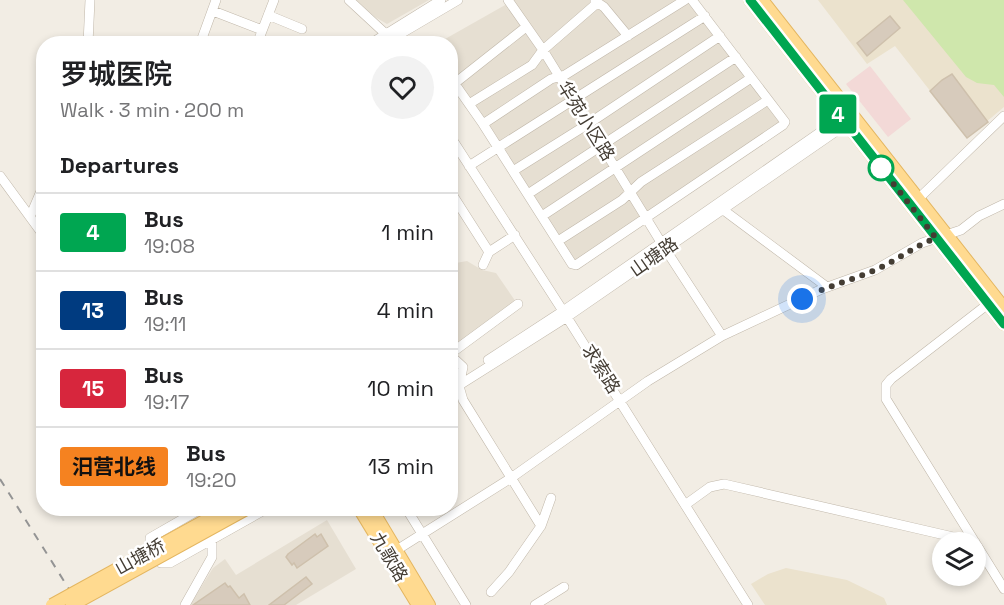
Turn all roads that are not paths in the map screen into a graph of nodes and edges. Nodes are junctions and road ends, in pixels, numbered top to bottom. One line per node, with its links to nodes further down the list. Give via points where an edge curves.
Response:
1 (90, 0): 19 (street)
2 (216, 0): 13 (street)
3 (274, 0): 14 (street)
4 (349, 0): 22 (street)
5 (441, 0): 23 (street)
6 (459, 0): 24 (street)
7 (509, 0): 16 (street, 华苑小区路)
8 (685, 0): 25 (street)
9 (692, 0): 15 (street)
10 (750, 0): 37 (main road)
11 (762, 0): 37 (main road)
12 (595, 2): 25 (street); 27 (street)
13 (213, 11): 18 (street); 20 (street)
14 (268, 15): 17 (street); 18 (street)
15 (705, 16): 26 (street); 33 (street)
16 (526, 27): 27 (street, 华苑小区路); 31 (street)
17 (302, 29)
18 (262, 30): 21 (street)
19 (88, 36)
20 (203, 36)
21 (260, 36)
22 (387, 36)
23 (394, 36)
24 (395, 36)
25 (628, 36): 29 (street)
26 (720, 36): 28 (street); 39 (street)
27 (543, 50): 29 (street, 华苑小区路); 35 (street, via 532,65)
28 (736, 57): 30 (street); 40 (street)
29 (559, 76): 33 (street, 华苑小区路); 38 (street)
30 (752, 78): 34 (street); 44 (street)
31 (458, 81)
32 (458, 92): 35 (street)
33 (573, 100): 39 (street, 华苑小区路); 41 (street)
34 (768, 100): 48 (street); 57 (street, via 785,122 783,125)
35 (469, 104): 38 (street)
36 (1004, 116): 50 (street)
37 (848, 118): 50 (main road); 54 (street, 山塘路)
38 (483, 124): 41 (street)
39 (588, 124): 40 (street, 华苑小区路); 45 (street)
40 (602, 146): 44 (street, 华苑小区路); 49 (street)
41 (497, 147): 43 (street); 45 (street)
42 (458, 148): 43 (street, 求索路)
43 (470, 166): 60 (street, 求索路)
44 (615, 168): 48 (street, 华苑小区路); 55 (street)
45 (513, 171): 49 (street)
46 (0, 176): 56 (street)
47 (0, 185): 59 (street)
48 (630, 192): 57 (street, 华苑小区路); 62 (street)
49 (528, 194): 55 (street)
50 (914, 202): 61 (main road)
51 (36, 203): 56 (street)
52 (458, 204): 64 (street)
53 (1004, 204): 61 (street, via 964,228)
54 (720, 207): 63 (street, 山塘路); 66 (street)
55 (542, 216): 62 (street)
56 (30, 217): 58 (street)
57 (646, 218): 62 (street, via 576,265); 63 (street, 华苑小区路)
58 (36, 225)
59 (36, 234)
60 (514, 235): 64 (street); 70 (street, 求索路)
61 (941, 236): 66 (street, via 875,270); 68 (main road); 69 (main road)
62 (558, 241)
63 (663, 246): 70 (street, 山塘路); 72 (street, 华苑小区路)
64 (489, 252): 65 (street)
65 (483, 265)
66 (826, 287): 72 (street)
67 (518, 304): 73 (street)
68 (988, 304): 71 (main road); 93 (street, via 891,379 885,393)
69 (1004, 308)
70 (565, 314): 76 (street, 山塘路); 78 (street, 求索路)
71 (1004, 324)
72 (722, 336): 78 (street)
73 (458, 348)
74 (458, 362): 75 (street, via 463,367)
75 (458, 378)
76 (458, 383)
77 (458, 391): 79 (street)
78 (620, 400): 79 (street); 81 (street, 求索路)
79 (511, 477): 82 (street); 91 (street)
80 (551, 498): 91 (street)
81 (686, 505): 92 (street, via 711,487 724,484); 108 (street, 求索路)
82 (458, 511)
83 (186, 516): 95 (street, via 149,540 161,563)
84 (213, 516): 101 (main road, 山塘桥, bridge)
85 (233, 516): 102 (main road, 山塘桥, bridge)
86 (254, 516): 95 (street)
87 (365, 516): 96 (main road, 九歌路)
88 (375, 516): 96 (main road, 九歌路)
89 (411, 516): 94 (street)
90 (450, 516): 94 (street)
91 (541, 526): 100 (street)
92 (932, 532)
93 (969, 532)
94 (422, 534): 96 (street); 106 (street)
95 (212, 541): 103 (street, via 212,557)
96 (392, 553): 104 (main road, 九歌路); 105 (main road, 九歌路)
97 (986, 560): 99 (street)
98 (564, 587): 107 (street)
99 (1004, 589)
100 (491, 592)
101 (51, 605)
102 (72, 605)
103 (185, 605)
104 (418, 605)
105 (429, 605)
106 (466, 605)
107 (535, 605)
108 (748, 605)

